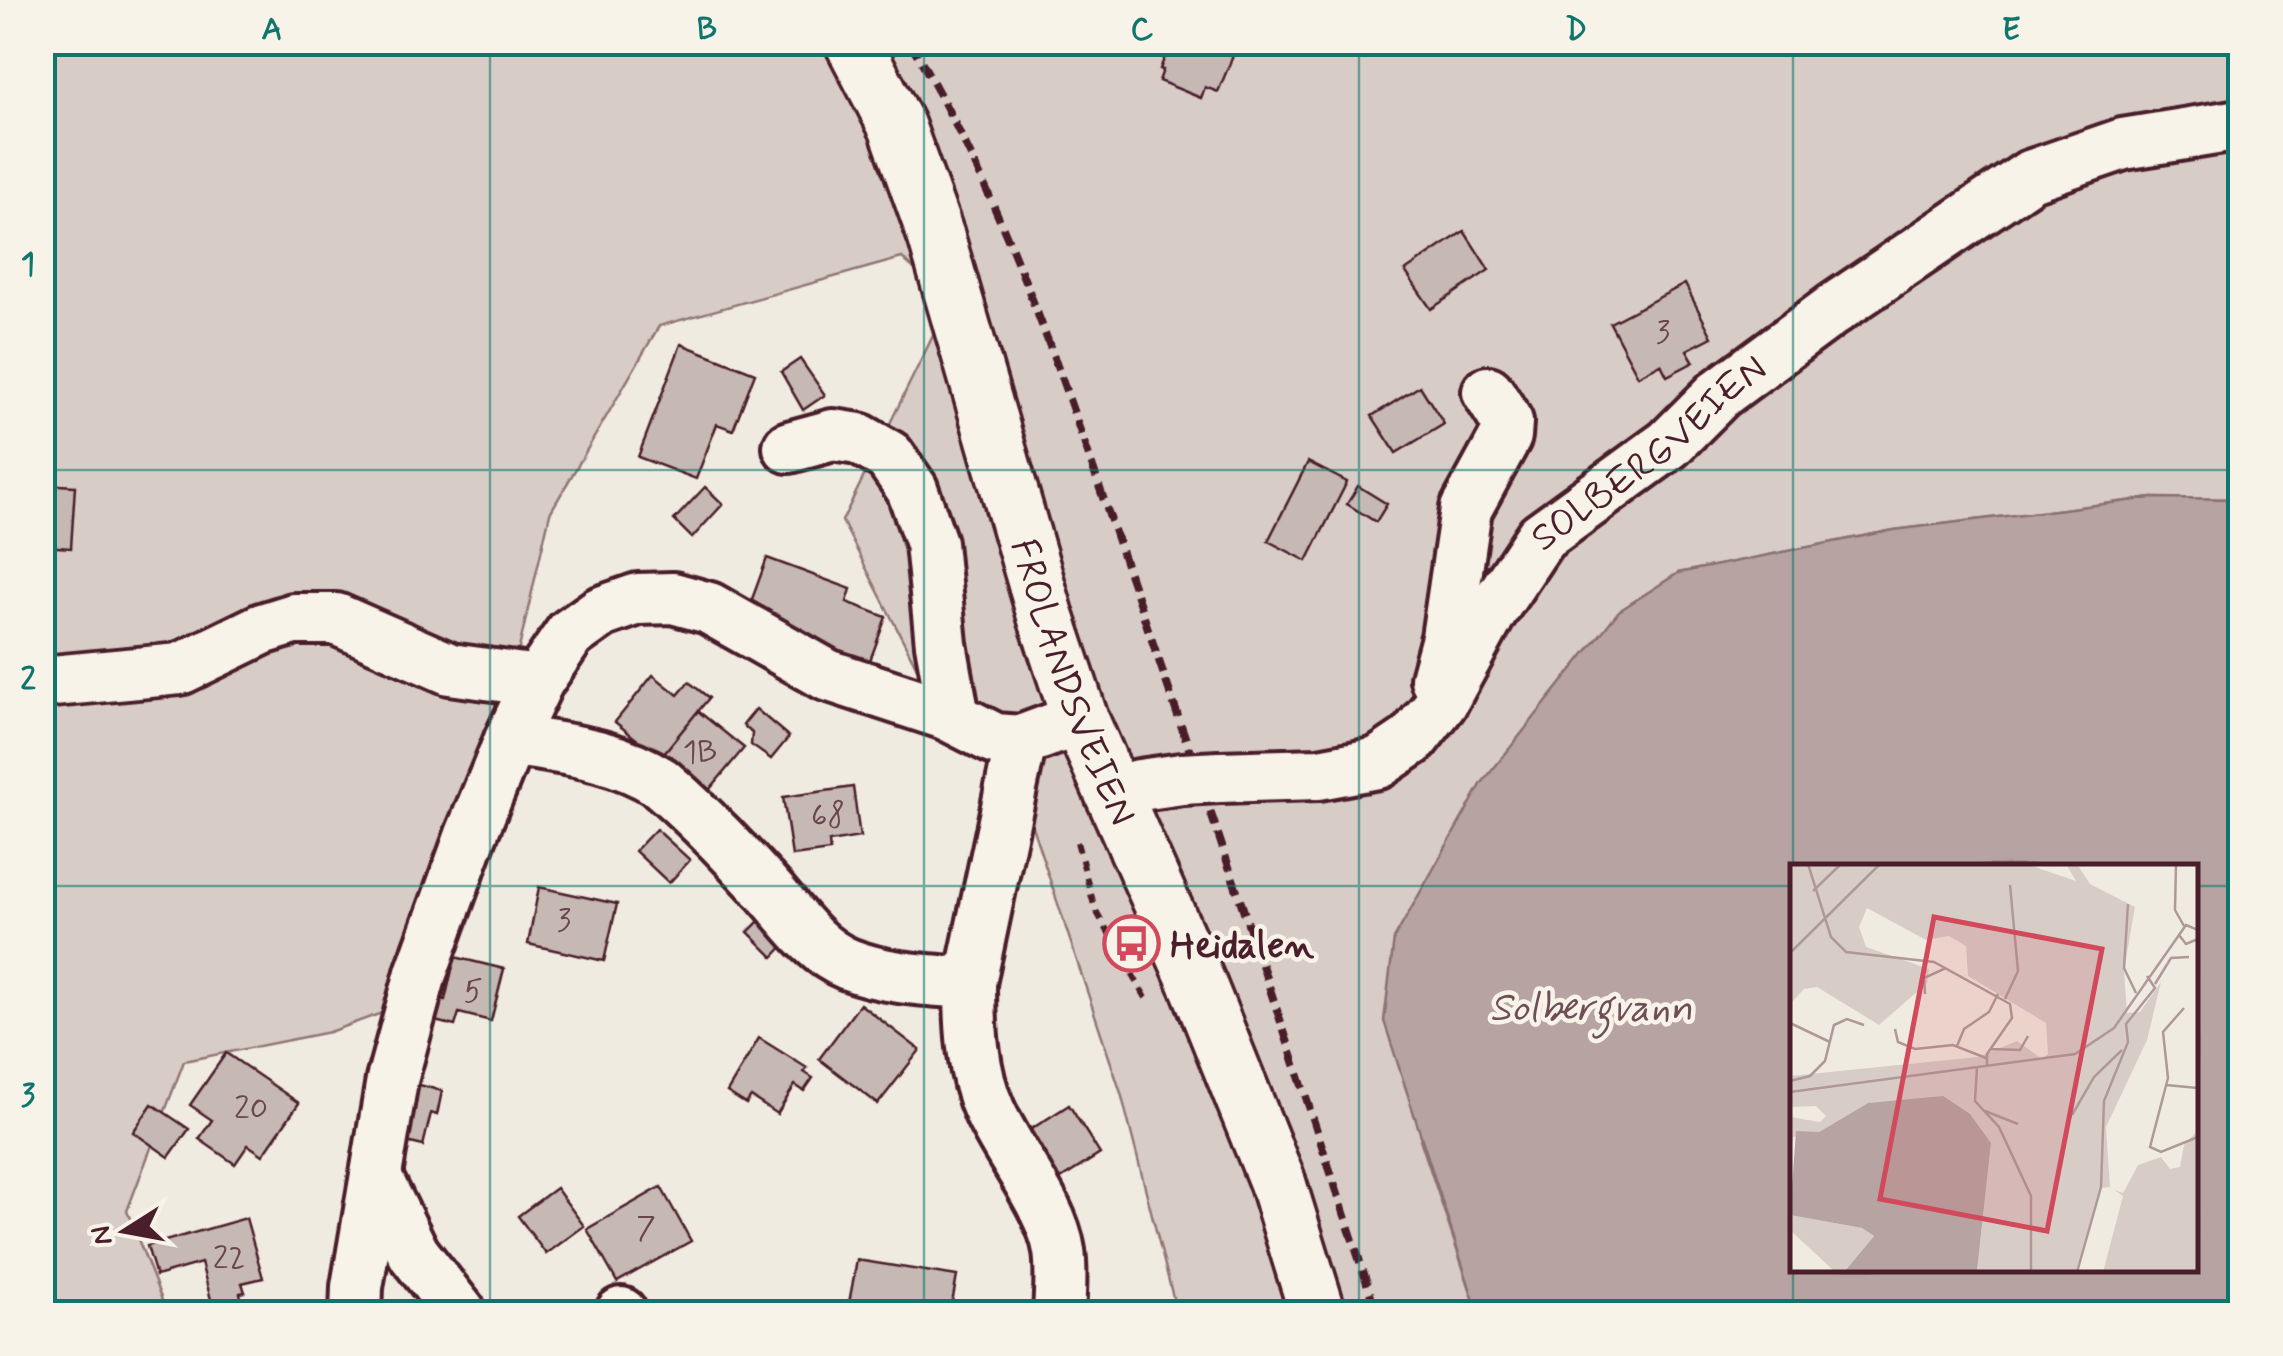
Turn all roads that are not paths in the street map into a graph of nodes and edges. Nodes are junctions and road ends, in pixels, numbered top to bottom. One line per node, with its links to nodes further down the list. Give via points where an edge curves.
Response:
1 (853, 42): 9 (main road, FROLANDSVEIEN, via 897,127 936,236)
2 (2240, 125): 8 (street, SOLBERGVEIEN, via 2123,144 2030,176 1834,308 1720,394 1670,444 1542,537)
3 (1488, 392): 8 (street, via 1507,422 1506,436 1466,509)
4 (788, 447): 7 (street, via 833,436 859,439 889,456 912,489 932,543 952,706)
5 (538, 681): 6 (street, via 450,669 336,619 294,619 180,669); 7 (street, via 570,634 601,612 638,599 673,598 709,608 827,675); 10 (street)
6 (42, 682)
7 (946, 714): 11 (street, via 994,739)
8 (1429, 718): 12 (street, SOLBERGVEIEN, via 1412,740 1378,763 1319,774 1140,785)
9 (1080, 719): 11 (street); 12 (main road, FROLANDSVEIEN)
10 (510, 740): 13 (street, via 605,756 643,770 835,958 910,978); 14 (street, via 422,973 392,1080)
11 (1021, 740): 13 (street, FROLANDSVEIEN)
12 (1111, 794): 18 (main road, FROLANDSVEIEN, via 1206,1004 1282,1197)
13 (970, 983): 17 (street, FROLANDSVEIEN, via 980,1084 1060,1252)
14 (377, 1179): 15 (street); 16 (street, via 414,1254)
15 (356, 1314)
16 (461, 1314)
17 (1059, 1314)
18 (1318, 1314)

